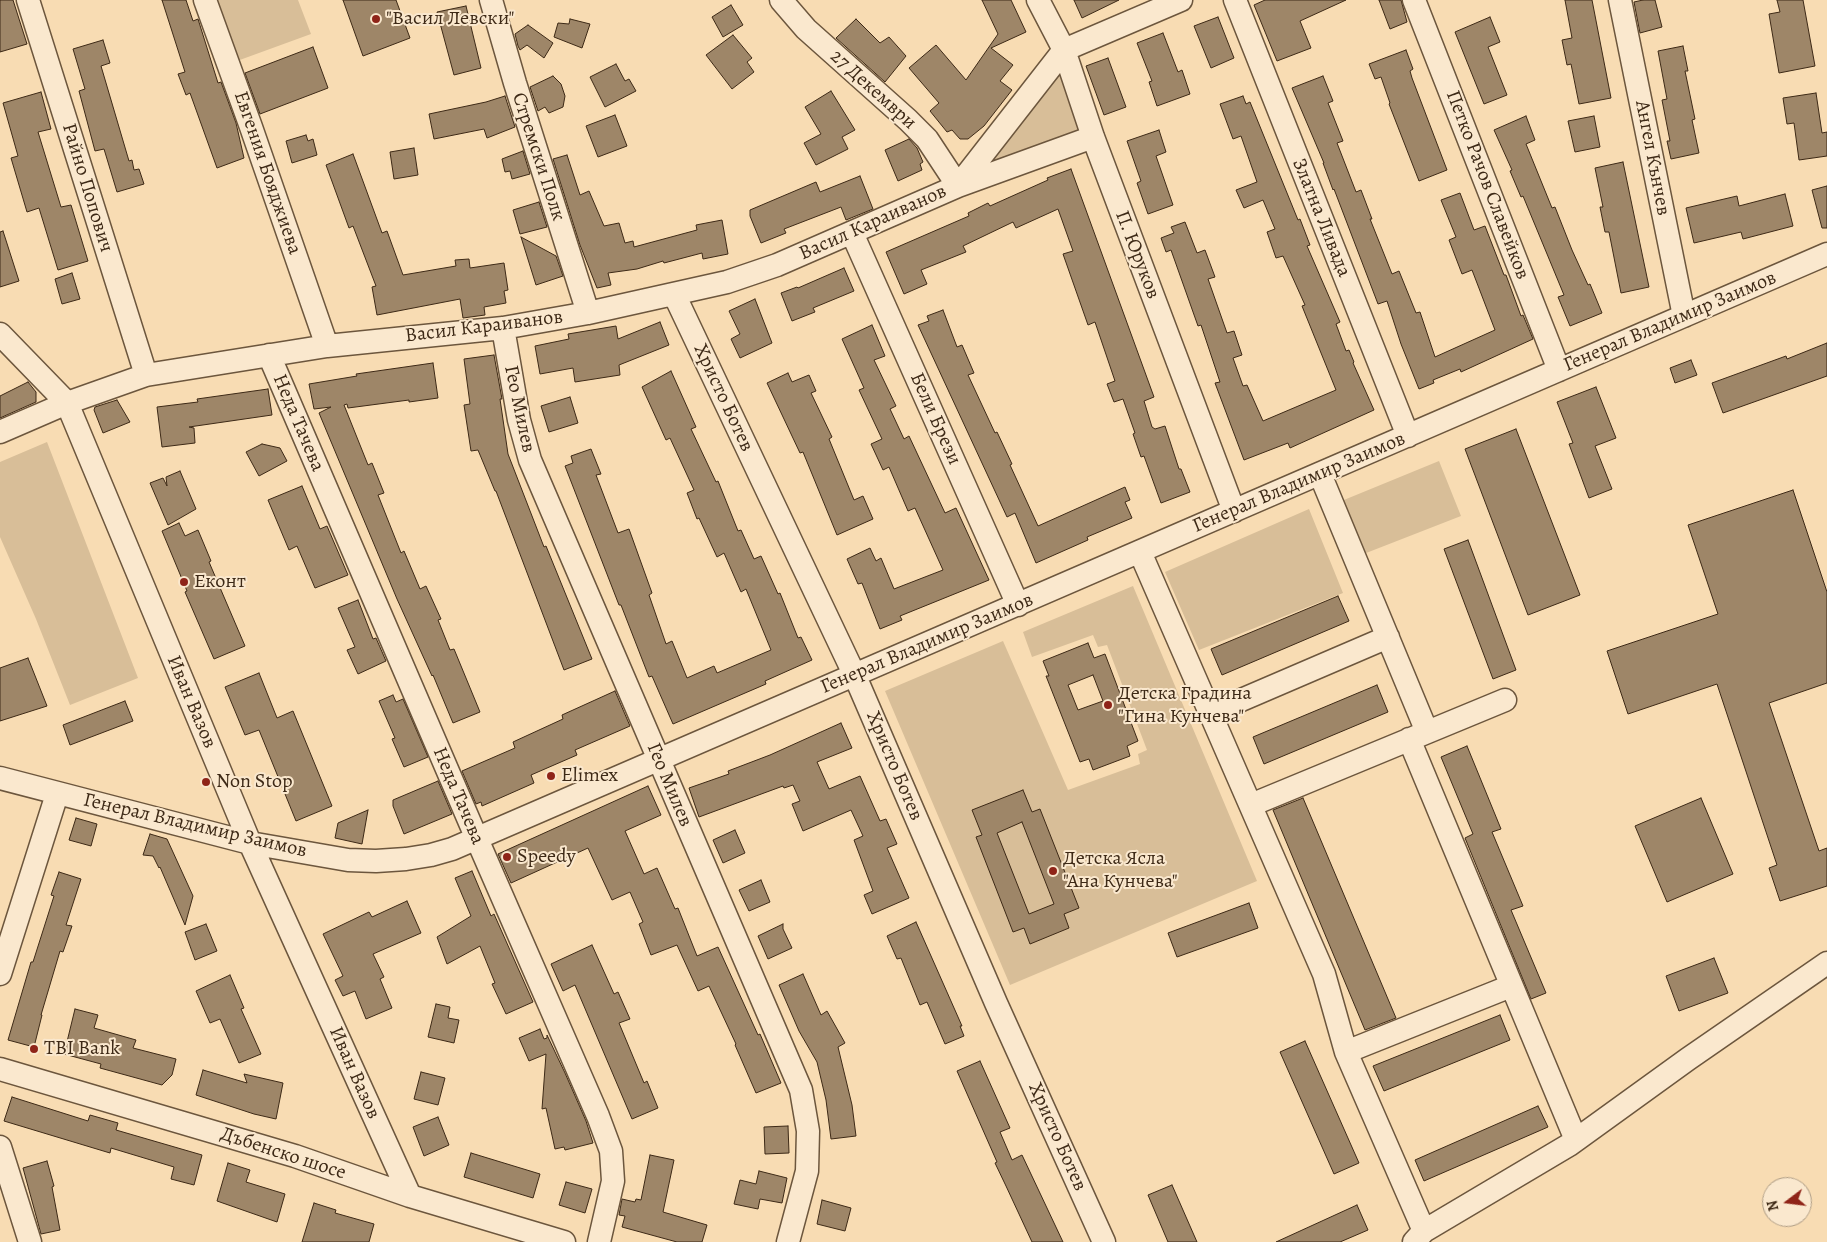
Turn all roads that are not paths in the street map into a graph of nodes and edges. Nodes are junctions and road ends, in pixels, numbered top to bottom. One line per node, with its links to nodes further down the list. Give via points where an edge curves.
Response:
1 (28, 0): 23 (street, Райно Попович)
2 (205, 0): 20 (street, Евгения Бояджиева)
3 (491, 0): 16 (street, Стремски Полк)
4 (781, 0): 12 (street, 27 Декември, via 806,29 927,139)
5 (1038, 0): 10 (street, П. Юруков)
6 (1181, 0): 10 (street, Васил Караиванов)
7 (1235, 0): 26 (street, Златна Ливада)
8 (1414, 0): 22 (street, Петко Рачов Славейков)
9 (1620, 0): 17 (street, Ангел Кънчев)
10 (1064, 50): 11 (street, П. Юруков); 12 (street, Васил Караиванов)
11 (1093, 137): 12 (street, Васил Караиванов); 28 (street, П. Юруков)
12 (958, 186): 13 (street, Васил Караиванов)
13 (852, 233): 15 (street, Васил Караиванов, via 728,282); 30 (street, Бели Брези)
14 (1827, 254): 17 (street, Генерал Владимир Заимов)
15 (674, 294): 16 (street, Васил Караиванов); 32 (street, Христо Ботев)
16 (588, 313): 18 (street, Васил Караиванов)
17 (1684, 316): 22 (street, Генерал Владимир Заимов)
18 (503, 328): 20 (street, Васил Караиванов); 36 (street, Гео Милев, via 518,420 530,460)
19 (0, 334): 24 (street, Иван Вазов)
20 (327, 346): 21 (street, Васил Караиванов)
21 (269, 355): 23 (street, Васил Караиванов); 40 (street, Неда Тачева)
22 (1559, 370): 26 (street, Генерал Владимир Заимов)
23 (146, 375): 24 (street, Васил Караиванов)
24 (67, 403): 25 (street, Васил Караиванов); 41 (street, Иван Вазов)
25 (0, 432)
26 (1408, 436): 27 (street, Генерал Владимир Заимов)
27 (1320, 474): 28 (street, Генерал Владимир Заимов); 31 (street)
28 (1234, 511): 29 (street, Генерал Владимир Заимов)
29 (1140, 552): 30 (street, Генерал Владимир Заимов); 34 (street)
30 (1018, 605): 32 (street, Генерал Владимир Заимов)
31 (1388, 637): 34 (street); 35 (street)
32 (855, 676): 36 (street, Генерал Владимир Заимов); 55 (street, Христо Ботев, via 996,1003)
33 (1505, 700): 35 (street)
34 (1211, 713): 39 (street)
35 (1418, 735): 39 (street); 44 (street)
36 (659, 761): 40 (street, Генерал Владимир Заимов); 54 (street, Гео Милев, via 801,1090 808,1131 807,1171)
37 (0, 778): 38 (street, Генерал Владимир Заимов)
38 (57, 794): 41 (street, Генерал Владимир Заимов); 43 (street)
39 (1251, 804): 45 (street, via 1324,974)
40 (476, 839): 41 (street, Генерал Владимир Заимов, via 431,855 376,861 348,860); 53 (street, Неда Тачева, via 611,1151 613,1181)
41 (250, 843): 49 (street, Иван Вазов)
42 (1827, 963): 47 (street)
43 (0, 974)
44 (1511, 986): 45 (street); 47 (street)
45 (1346, 1052): 50 (street)
46 (0, 1069): 49 (street, Дъбенско шосе, via 295,1156)
47 (1576, 1140): 50 (street)
48 (0, 1147): 51 (street)
49 (410, 1196): 52 (street, Дъбенско шосе)
50 (1419, 1236)
51 (30, 1242)
52 (564, 1242)
53 (599, 1242)
54 (788, 1242)
55 (1104, 1242)

